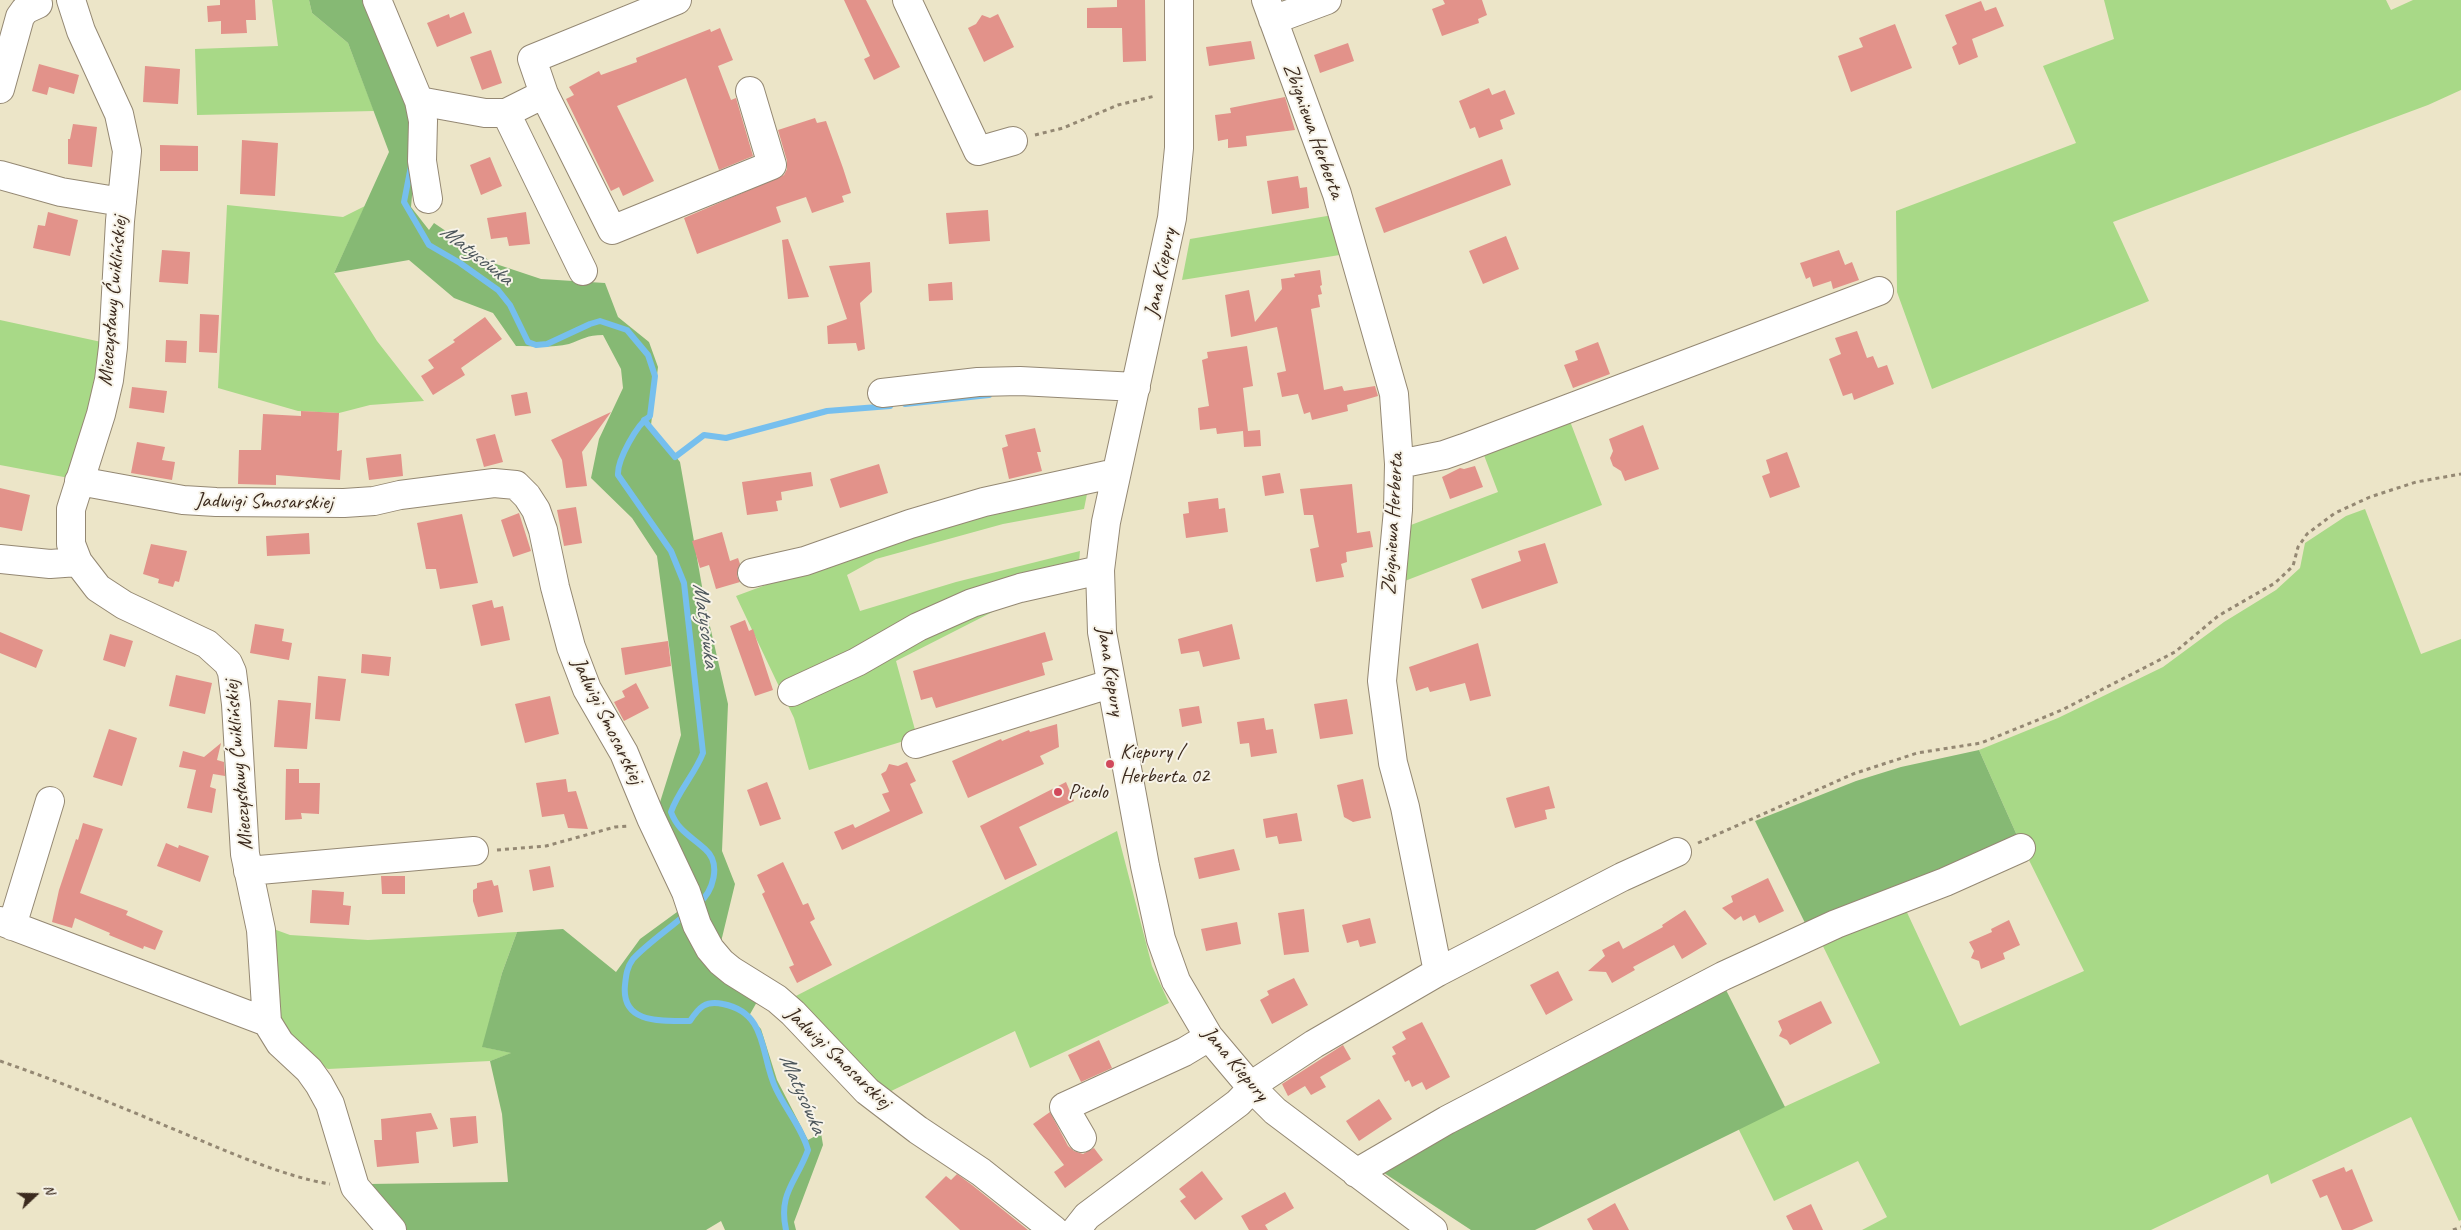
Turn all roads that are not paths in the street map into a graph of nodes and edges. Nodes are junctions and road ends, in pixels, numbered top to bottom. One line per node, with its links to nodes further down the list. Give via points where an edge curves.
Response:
1 (377, 0): 12 (street)
2 (677, 0): 11 (street, via 532,59)
3 (906, 0): 14 (street, via 978,151)
4 (1179, 0): 20 (street, Jana Kiepury, via 1179,148 1172,218)
5 (1327, 0): 8 (street)
6 (34, 2): 7 (street, via 50,8); 9 (street, via 20,17)
7 (73, 6): 17 (street, Mieczysławy Ćwiklińskiej, via 114,99 124,131 128,151)
8 (1269, 10): 22 (street, Zbigniewa Herberta, via 1338,194 1360,268 1394,394)
9 (0, 89)
10 (750, 91): 11 (street, via 772,165 612,230)
11 (544, 94): 13 (street)
12 (419, 101): 13 (street, via 485,113); 16 (street)
13 (506, 113): 18 (street)
14 (1014, 141)
15 (0, 176): 17 (street, via 61,192)
16 (428, 200)
17 (122, 202): 24 (street, Mieczysławy Ćwiklińskiej, via 108,380 101,414)
18 (583, 271)
19 (1880, 291): 22 (street, via 1464,448)
20 (1136, 386): 21 (street, via 1003,381); 23 (street, Jana Kiepury)
21 (882, 393)
22 (1400, 464): 38 (street, Zbigniewa Herberta, via 1382,681 1393,763)
23 (1116, 474): 27 (street, Jana Kiepury); 28 (street, via 984,502 805,561)
24 (79, 481): 26 (street, Mieczysławy Ćwiklińskiej, via 70,522 71,544); 45 (street, Jadwigi Smosarskiej, via 183,500 216,502 344,503 494,483 516,485 536,510 543,530 555,587 586,689 624,753 686,892 697,925 721,962 793,1013 867,1091 981,1172)
25 (0, 559): 26 (street, via 50,564)
26 (78, 562): 36 (street, Mieczysławy Ćwiklińskiej, via 94,583 113,598 207,644 228,663 236,704)
27 (1100, 570): 29 (street, Jana Kiepury, via 1102,632); 30 (street, via 1020,588 972,603)
28 (752, 573)
29 (1110, 684): 31 (street); 40 (street, Jana Kiepury, via 1161,939 1176,981)
30 (792, 692)
31 (916, 744)
32 (50, 801): 37 (street)
33 (2021, 848): 43 (street, via 1946,882 1836,924 1723,976 1455,1116)
34 (474, 851): 36 (street)
35 (1678, 852): 38 (street, via 1622,877)
36 (248, 871): 39 (street, Mieczysławy Ćwiklińskiej, via 261,930)
37 (6, 924): 39 (street)
38 (1438, 972): 41 (street, via 1314,1044)
39 (267, 1022): 44 (street, Mieczysławy Ćwiklińskiej, via 280,1043 309,1070 330,1104 355,1188)
40 (1209, 1037): 41 (street, Jana Kiepury); 42 (street, via 1184,1052 1064,1107)
41 (1252, 1088): 43 (street, Jana Kiepury, via 1275,1111); 46 (street, via 1238,1103 1087,1216)
42 (1082, 1138)
43 (1356, 1173): 47 (street, Jana Kiepury)
44 (392, 1230)
45 (1054, 1230)
46 (1076, 1230)
47 (1433, 1230)

